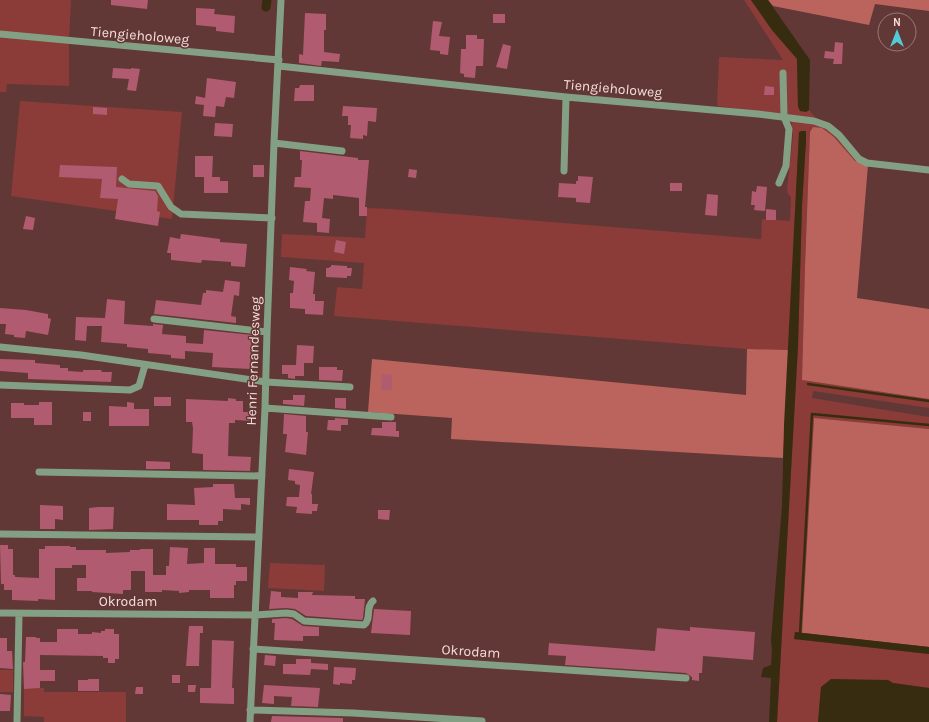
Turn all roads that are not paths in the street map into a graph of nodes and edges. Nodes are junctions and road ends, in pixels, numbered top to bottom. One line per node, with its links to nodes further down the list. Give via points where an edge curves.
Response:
1 (281, 0): 3 (street, Henri Fernandesweg)
2 (0, 34): 3 (street, Tiengieholoweg)
3 (279, 63): 5 (street, Tiengieholoweg); 7 (street, Henri Fernandesweg)
4 (783, 73): 6 (street)
5 (566, 97): 6 (street, Tiengieholoweg); 10 (street)
6 (784, 117): 9 (street, Tiengieholoweg, via 814,121 828,126 867,163); 12 (street, via 788,129 786,160 785,169)
7 (274, 143): 8 (street); 13 (street, Henri Fernandesweg)
8 (342, 151)
9 (929, 170)
10 (564, 171)
11 (122, 179): 13 (street, via 129,184 158,186 170,207 182,214)
12 (778, 183)
13 (272, 218): 15 (street, Henri Fernandesweg)
14 (154, 318): 15 (street)
15 (266, 332): 18 (street, Henri Fernandesweg)
16 (0, 347): 17 (street)
17 (146, 365): 18 (street); 19 (street, via 139,386 130,390)
18 (266, 382): 20 (street); 21 (street, Henri Fernandesweg)
19 (0, 385)
20 (350, 387)
21 (265, 408): 22 (street); 24 (street, Henri Fernandesweg)
22 (391, 417)
23 (39, 472): 24 (street)
24 (262, 476): 26 (street, Henri Fernandesweg)
25 (0, 534): 26 (street)
26 (259, 537): 30 (street, Henri Fernandesweg)
27 (373, 601): 30 (street, Okrodam, via 369,605 368,621 364,625 304,621 294,614 286,613)
28 (0, 613): 29 (street, Okrodam)
29 (19, 614): 30 (street, Okrodam); 35 (street)
30 (255, 615): 31 (street, Henri Fernandesweg)
31 (253, 649): 32 (street, Okrodam); 33 (street, Henri Fernandesweg)
32 (686, 678)
33 (250, 710): 34 (street, via 354,712); 36 (street, Henri Fernandesweg)
34 (482, 721)
35 (17, 722)
36 (250, 722)

